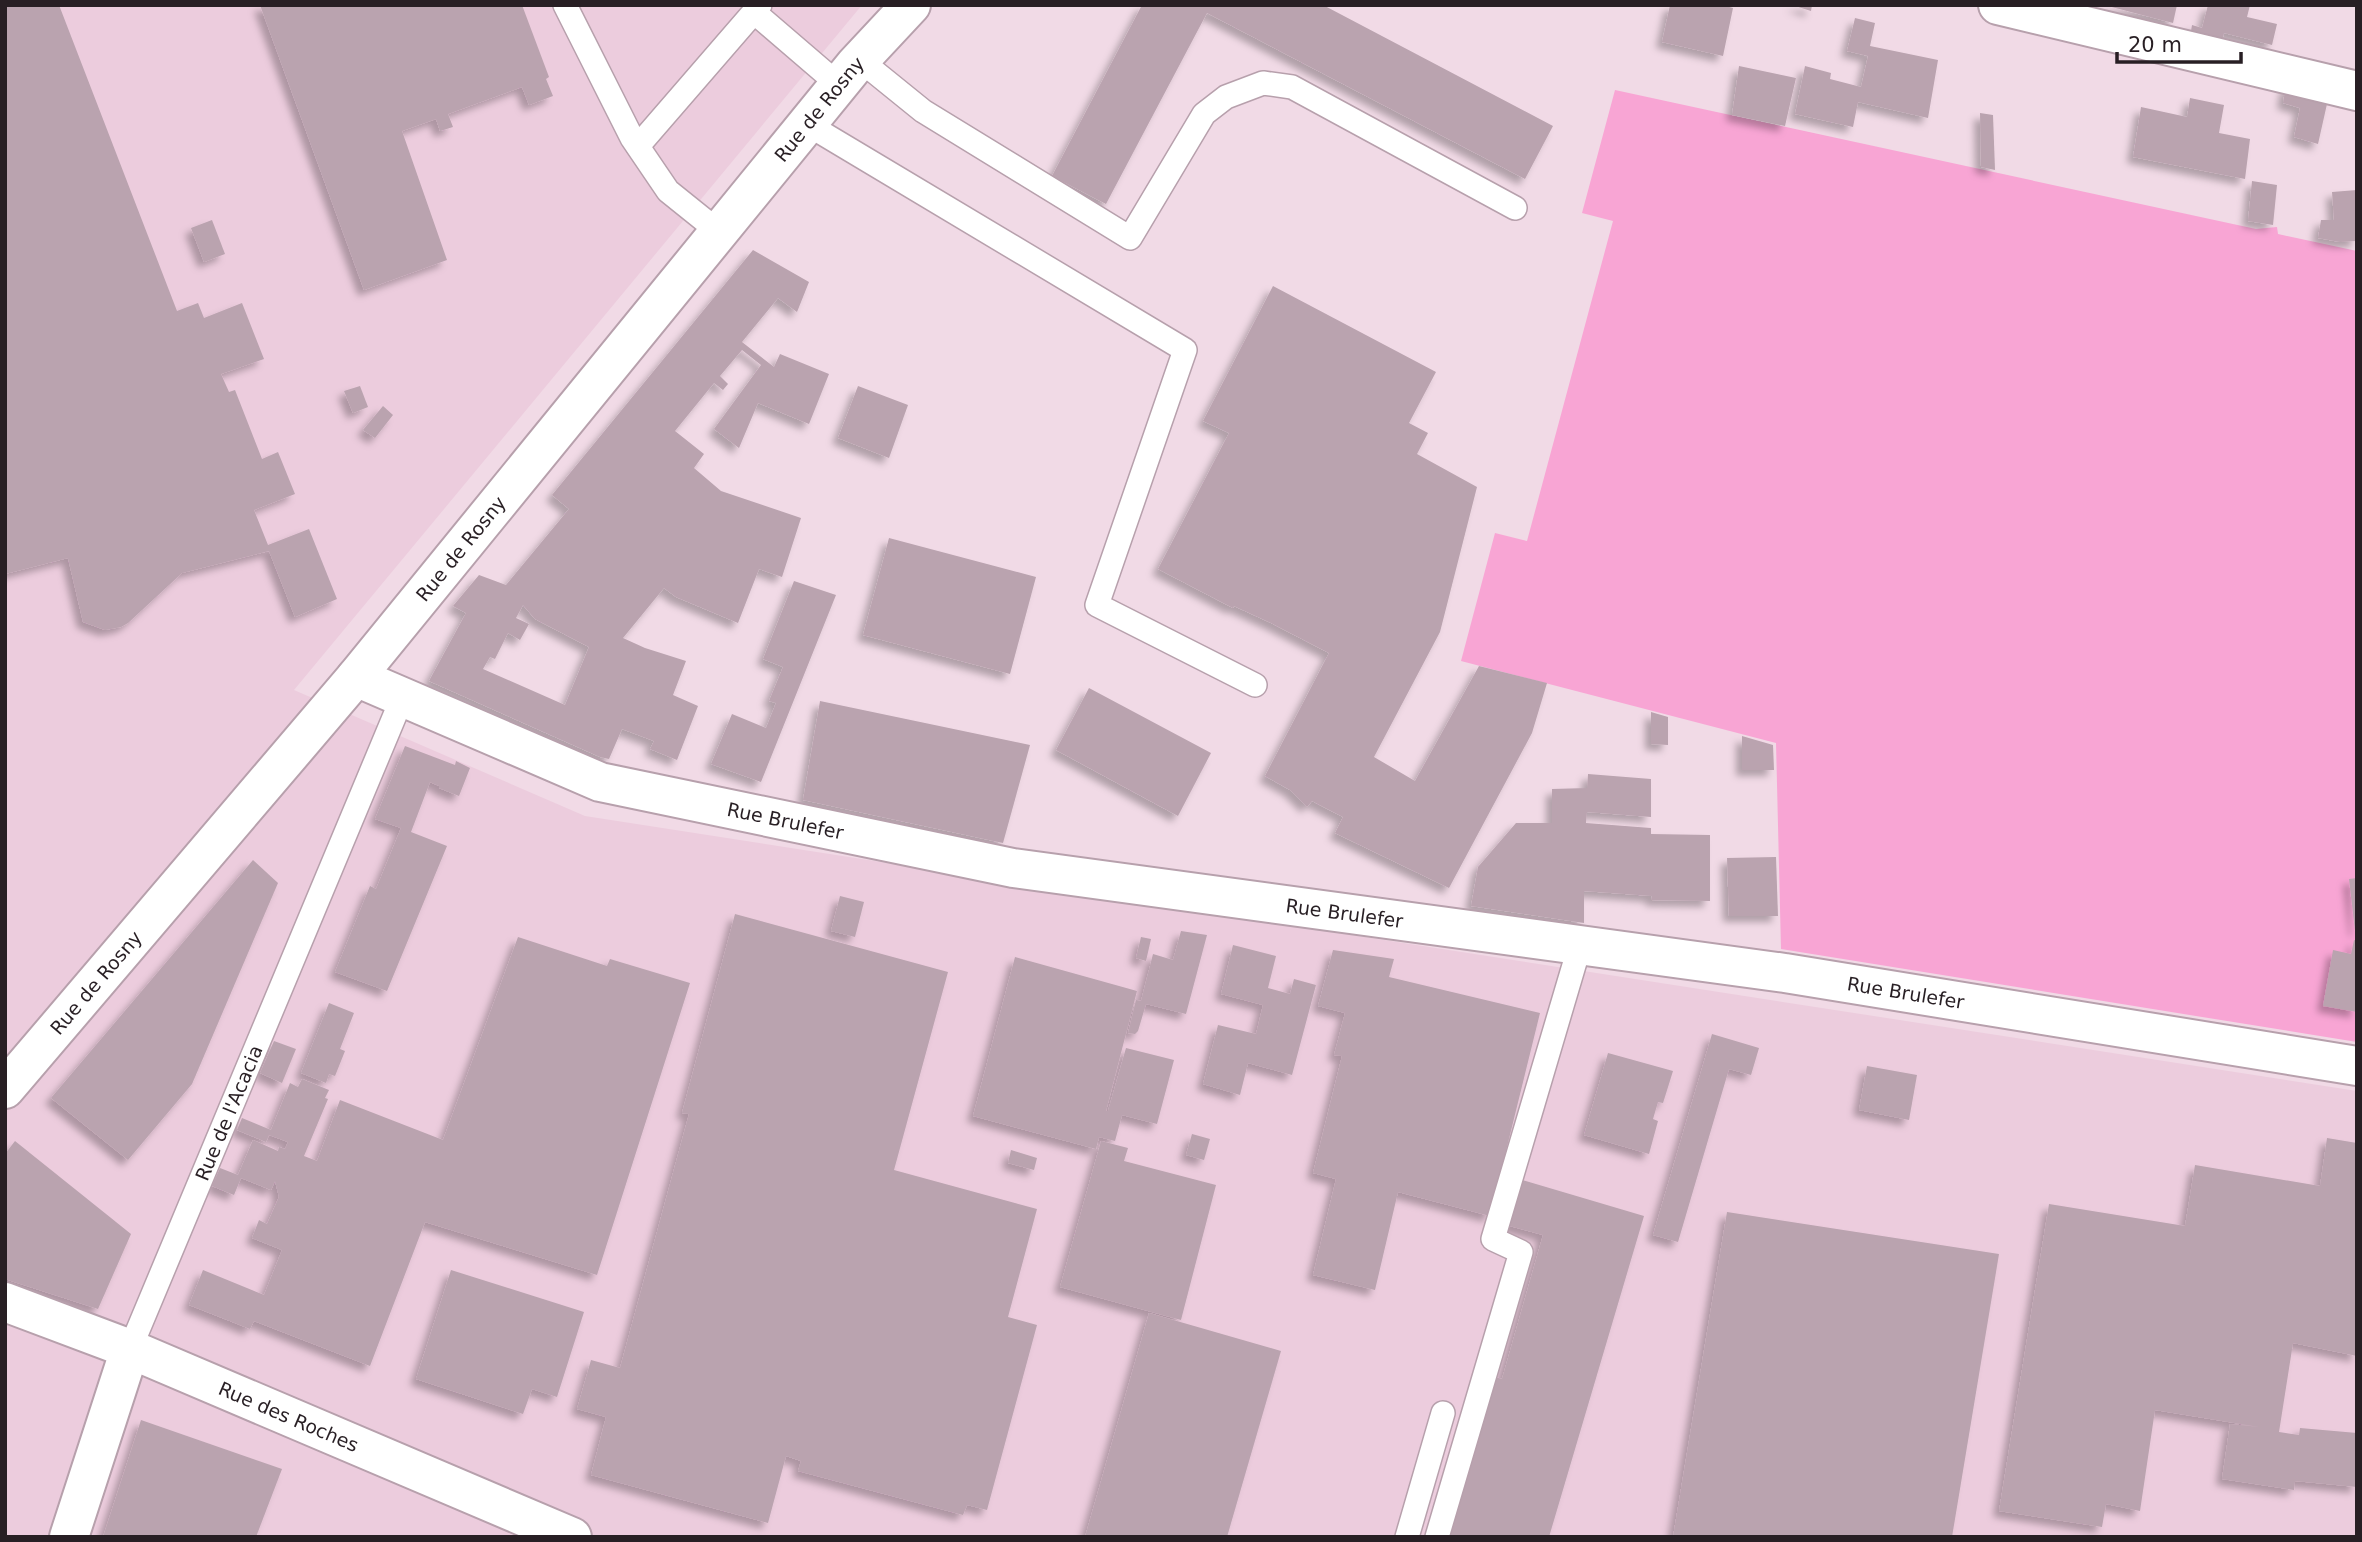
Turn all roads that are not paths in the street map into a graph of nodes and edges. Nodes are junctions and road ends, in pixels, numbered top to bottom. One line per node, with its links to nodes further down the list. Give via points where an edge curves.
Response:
1 (565, 5): 8 (lane)
2 (911, 5): 5 (street, Rue de Rosny)
3 (1998, 5): 6 (street)
4 (757, 8): 5 (lane); 8 (lane)
5 (849, 73): 7 (street, Rue de Rosny); 9 (lane, via 923,111 1130,238 1204,114 1226,97 1262,83 1292,87)
6 (2357, 91)
7 (807, 124): 10 (street, Rue de Rosny); 12 (lane, via 1185,349 1097,605)
8 (638, 146): 10 (lane, via 667,191)
9 (1515, 208)
10 (719, 232): 11 (street, Rue de Rosny)
11 (356, 677): 13 (street, Rue Brulefer); 16 (street, Rue de Rosny)
12 (1255, 685)
13 (402, 696): 14 (street, Rue Brulefer, via 600,782 1013,868); 18 (lane, Rue de l'Acacia)
14 (1580, 945): 15 (street, Rue Brulefer, via 1799,975); 23 (lane, via 1493,1239 1521,1252)
15 (2357, 1066)
16 (5, 1089)
17 (5, 1302): 18 (street, Rue des Roches)
18 (130, 1349): 20 (street, Rue de l'Acacia); 21 (street, Rue des Roches)
19 (1443, 1413): 22 (lane)
20 (69, 1537)
21 (572, 1537)
22 (1408, 1537)
23 (1437, 1537)

